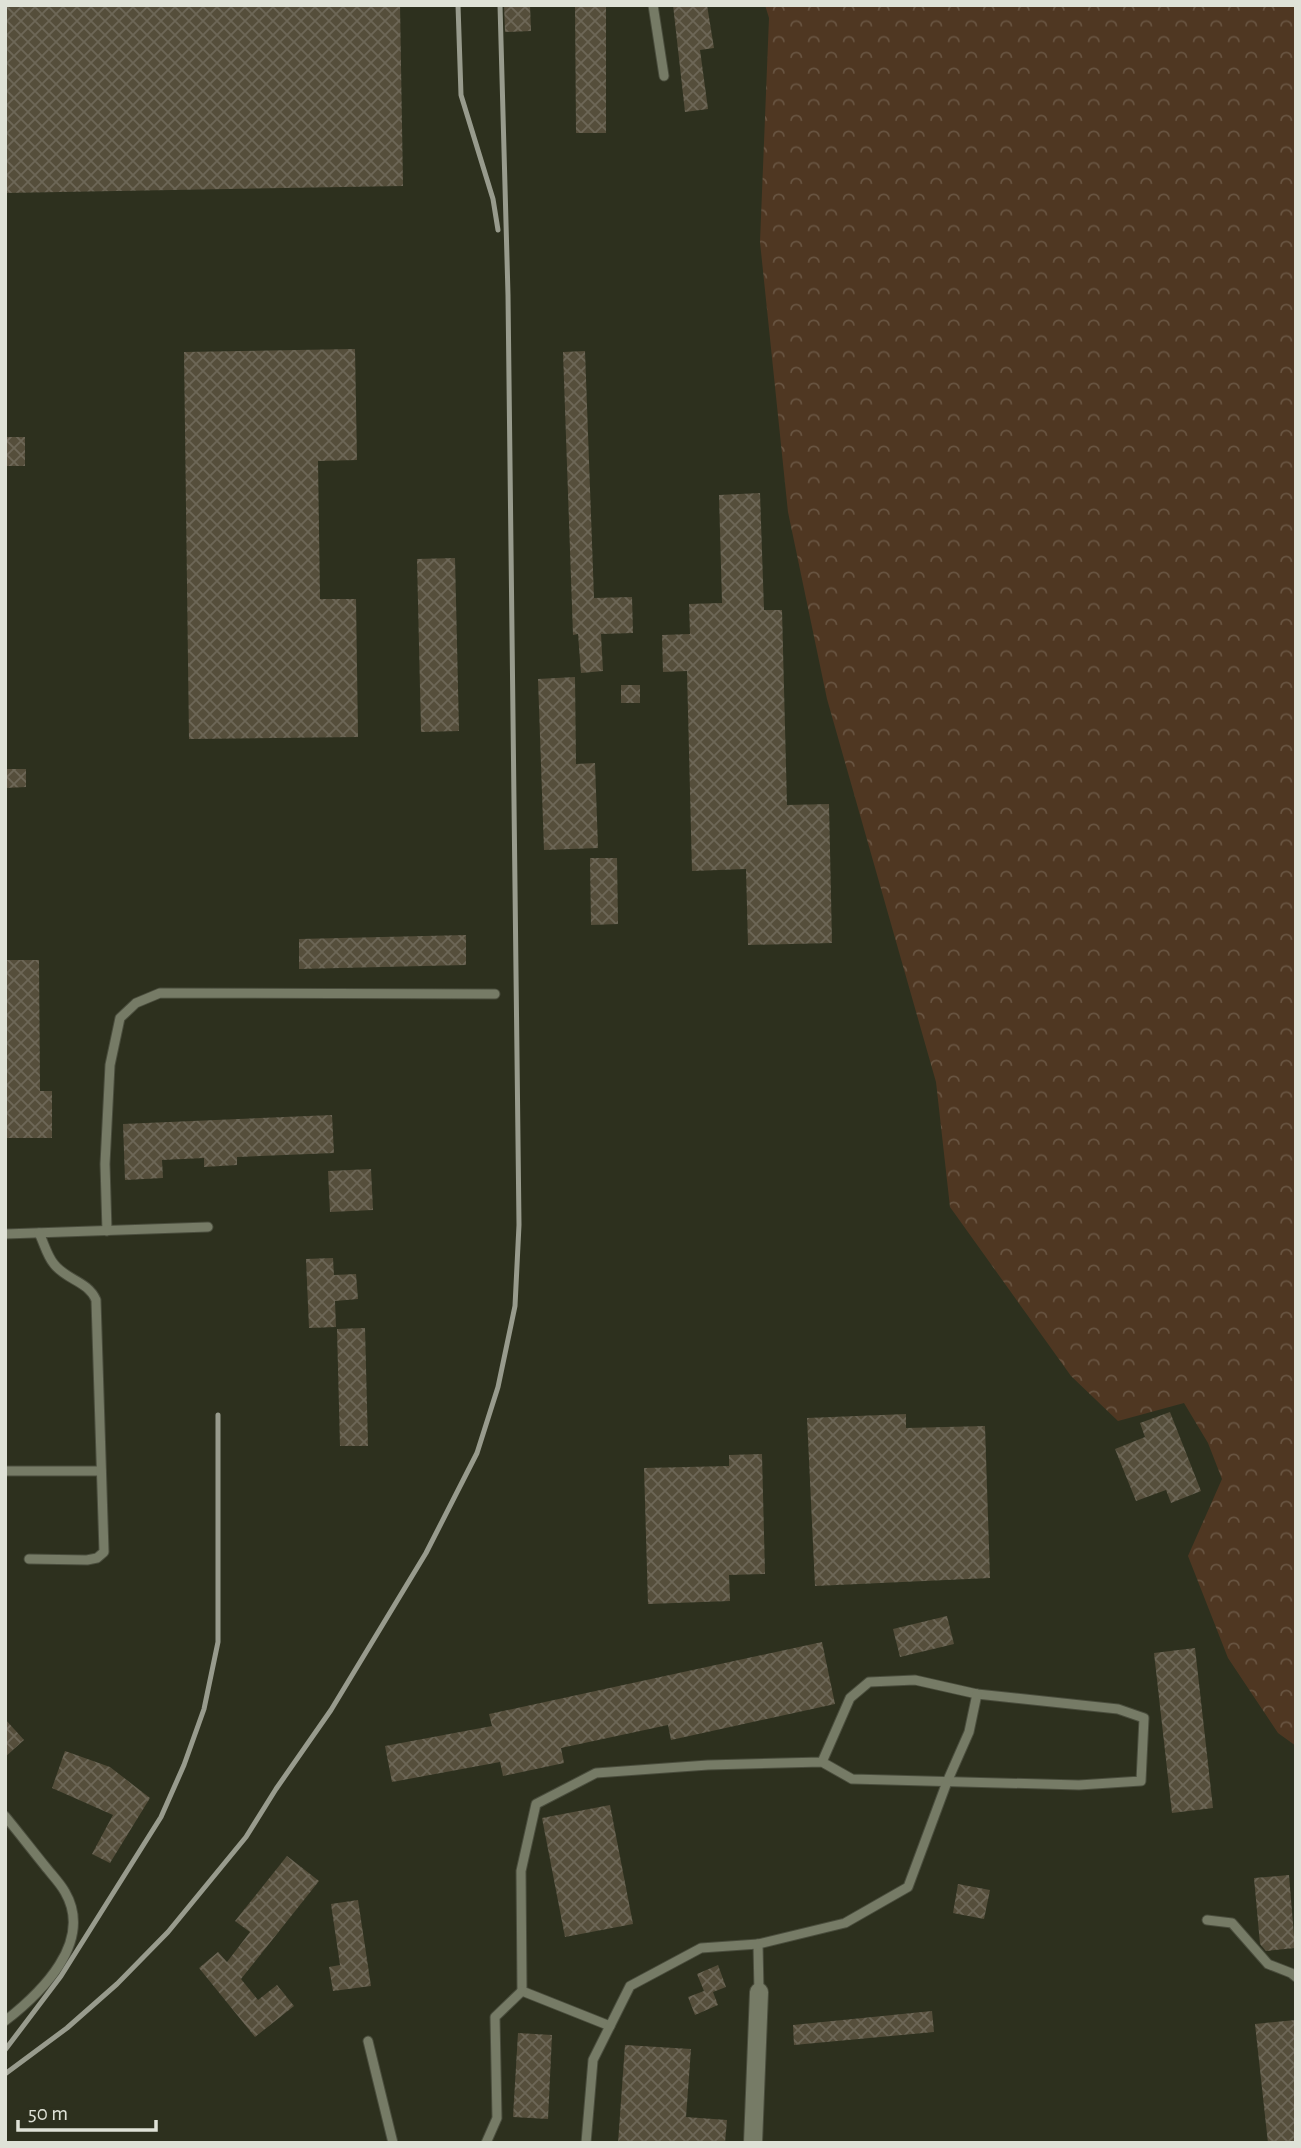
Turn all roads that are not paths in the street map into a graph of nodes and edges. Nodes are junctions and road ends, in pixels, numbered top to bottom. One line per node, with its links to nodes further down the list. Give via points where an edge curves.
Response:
1 (653, 5): 2 (lane)
2 (664, 76)
3 (495, 994): 5 (lane, via 160,993 136,1003 120,1018 110,1065)
4 (208, 1227): 5 (lane)
5 (107, 1231): 6 (lane)
6 (39, 1233): 7 (lane); 9 (lane, via 54,1264 92,1290 96,1300)
7 (5, 1234)
8 (5, 1471): 9 (lane)
9 (101, 1471): 10 (lane, via 104,1552 88,1560)
10 (29, 1559)
11 (977, 1694): 12 (lane, via 915,1680 869,1682 850,1698); 13 (lane, via 969,1732); 13 (lane, via 1118,1709 1144,1718 1141,1781 1079,1785)
12 (822, 1762): 13 (lane, via 852,1779); 18 (lane, via 596,1773 536,1804 522,1871)
13 (947, 1782): 16 (lane, via 908,1887 845,1923)
14 (5, 1816): 20 (lane, via 66,1893 72,1913 65,1956 33,1996)
15 (1207, 1920): 17 (lane, via 1231,1923 1268,1964)
16 (758, 1944): 19 (lane); 21 (lane, via 701,1948 630,1986)
17 (1296, 1977)
18 (522, 1991): 21 (lane); 24 (lane, via 495,2017 497,2118)
19 (760, 1992): 26 (street)
20 (5, 2021)
21 (610, 2026): 25 (lane, via 593,2060)
22 (368, 2040): 23 (lane)
23 (393, 2143)
24 (486, 2143)
25 (586, 2143)
26 (753, 2143)

